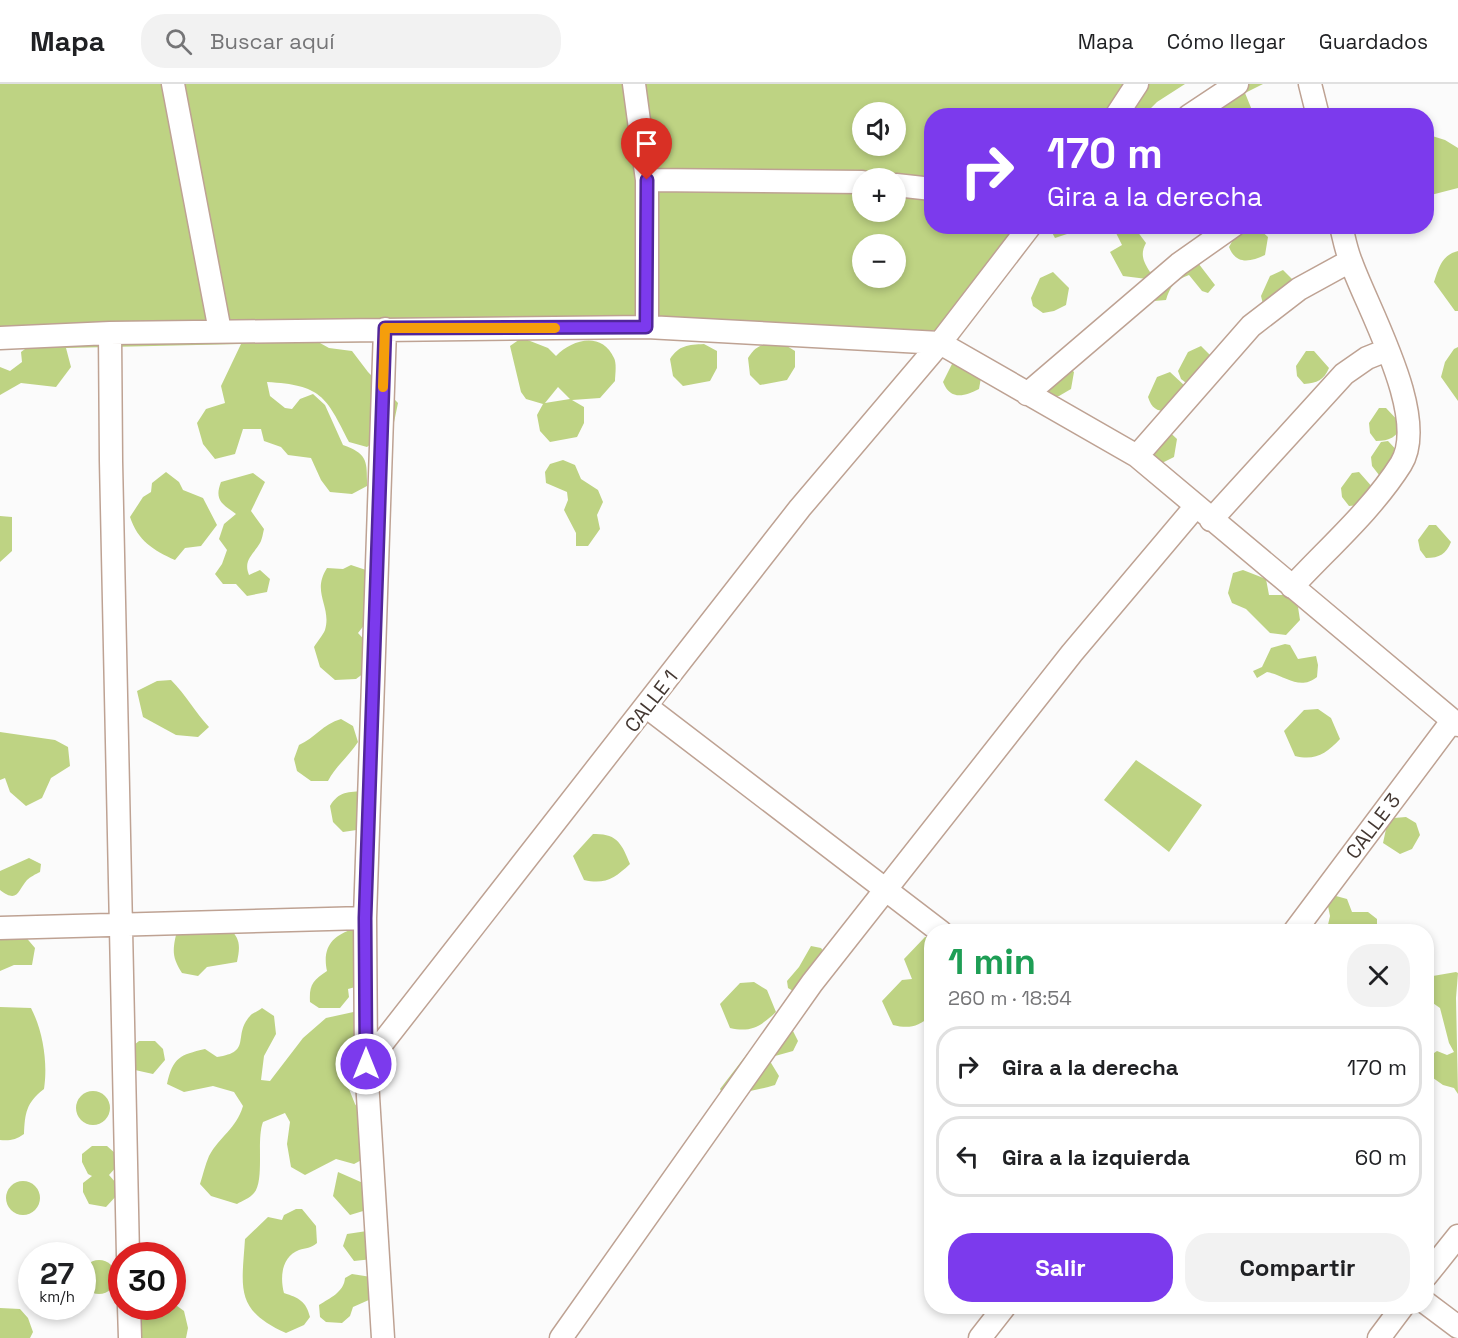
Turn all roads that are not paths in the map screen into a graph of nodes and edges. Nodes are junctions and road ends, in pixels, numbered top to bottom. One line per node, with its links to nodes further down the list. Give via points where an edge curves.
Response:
1 (173, 84): 19 (street)
2 (634, 84): 9 (street)
3 (1137, 84): 6 (street)
4 (1236, 84): 7 (street)
5 (1310, 84): 8 (street)
6 (1121, 108)
7 (1201, 108)
8 (1316, 108)
9 (647, 180): 10 (street); 17 (street)
10 (852, 182)
11 (906, 186): 12 (street)
12 (924, 188)
13 (1024, 234): 22 (street, CALLE 1)
14 (1222, 234): 24 (street, via 1179,264)
15 (1343, 234): 16 (street)
16 (1350, 261): 23 (street); 25 (street, via 1299,289 1251,326)
17 (646, 327): 18 (street); 22 (street)
18 (385, 328): 19 (street); 31 (street)
19 (220, 331): 20 (street)
20 (110, 333): 21 (street); 34 (street)
21 (0, 338)
22 (940, 343): 24 (street); 28 (street, CALLE 1, via 800,508)
23 (1387, 350): 26 (street, via 1366,358 1344,374); 27 (street, via 1404,393 1409,439 1402,463 1361,514)
24 (1027, 394): 25 (street)
25 (1137, 456): 26 (street)
26 (1204, 513): 27 (street); 30 (street, via 1072,653)
27 (1292, 587): 29 (street)
28 (647, 707): 30 (street); 36 (street, CALLE 1)
29 (1455, 723): 33 (street, CALLE 3)
30 (886, 889): 32 (street); 47 (street, via 812,983)
31 (365, 918): 34 (street); 36 (street)
32 (931, 924)
33 (1300, 924)
34 (120, 925): 35 (street); 38 (street)
35 (0, 928)
36 (366, 1064): 46 (street)
37 (1458, 1236): 39 (street)
38 (128, 1242)
39 (1434, 1266)
40 (1434, 1309): 44 (street)
41 (999, 1314): 48 (street)
42 (1397, 1314): 49 (street)
43 (129, 1320): 45 (street)
44 (1458, 1327)
45 (130, 1338)
46 (383, 1338)
47 (561, 1338)
48 (980, 1338)
49 (1378, 1338)

